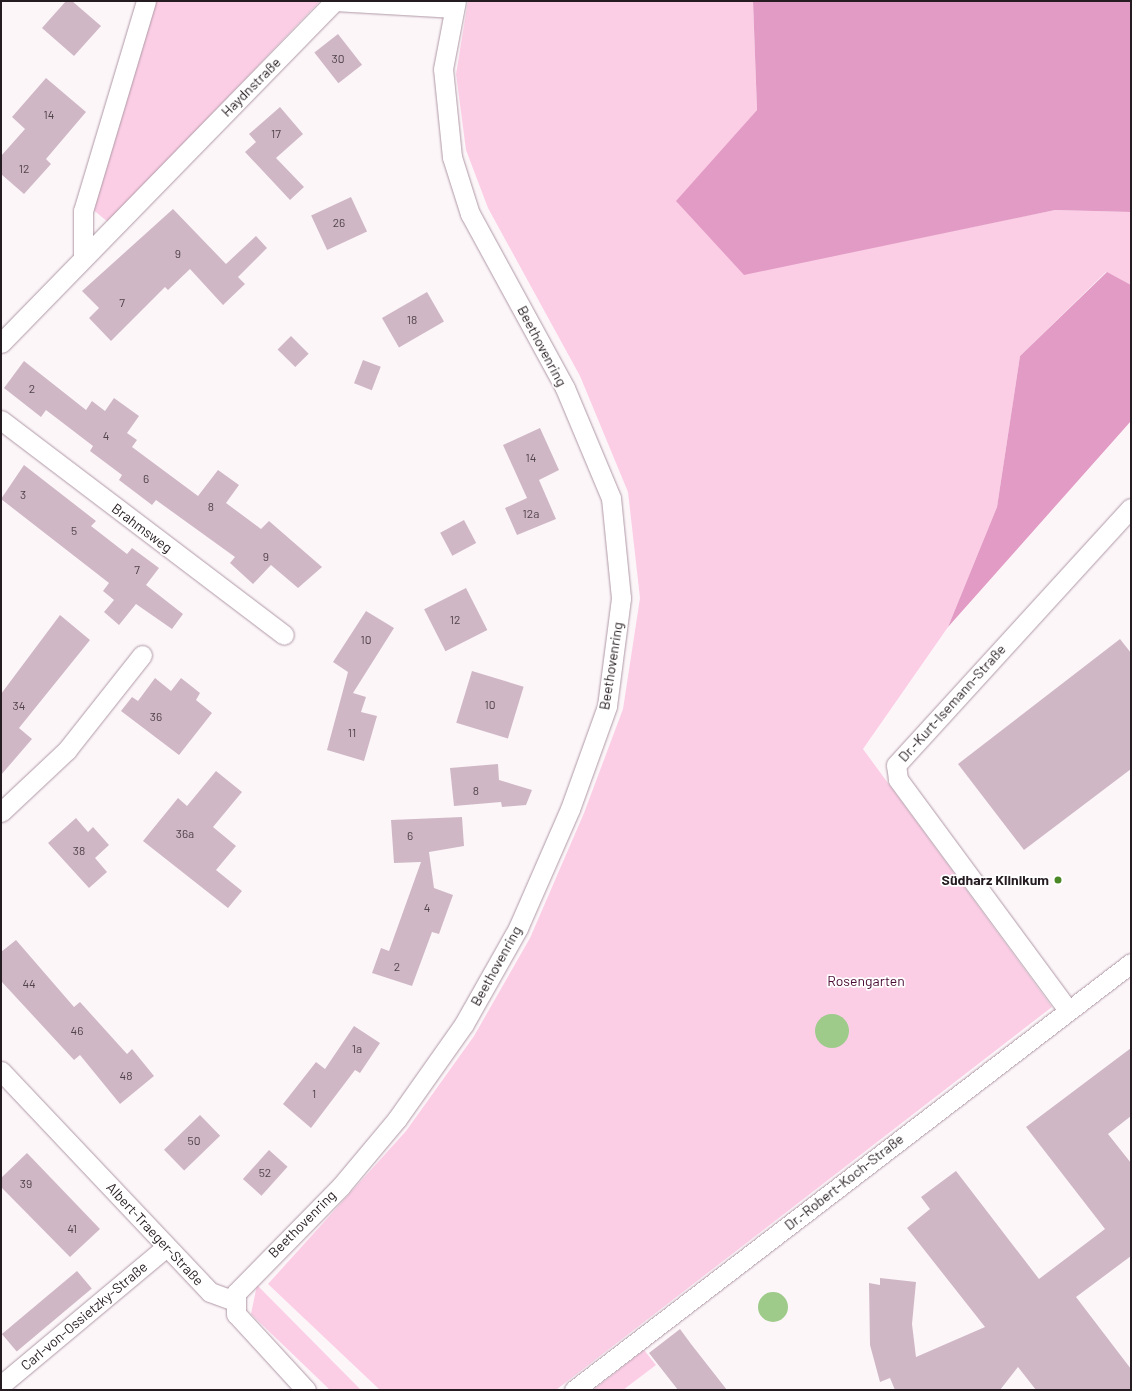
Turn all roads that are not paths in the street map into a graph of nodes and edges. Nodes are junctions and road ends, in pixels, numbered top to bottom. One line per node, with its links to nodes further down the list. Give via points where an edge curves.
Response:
1 (146, 1): 3 (street, via 83,211)
2 (455, 4): 3 (street, Haydnstraße, via 335,2); 15 (street, Beethovenring, via 444,69 452,156 470,214 565,388 610,498 621,598 607,706 570,809 518,928 464,1024 397,1120 341,1186 240,1287)
3 (83, 258): 4 (street, Haydnstraße)
4 (1, 343)
5 (1, 420): 7 (street, Brahmsweg)
6 (1131, 508): 12 (street, Dr.-Kurt-Isemann-Straße, via 896,765 898,779)
7 (284, 635)
8 (142, 655): 9 (street, via 67,750)
9 (1, 812)
10 (1131, 963): 11 (street, Dr.-Robert-Koch-Straße)
11 (1123, 974): 12 (street, Dr.-Robert-Koch-Straße)
12 (1068, 1010): 18 (street, Dr.-Robert-Koch-Straße)
13 (1, 1071): 14 (street, Albert-Traeger-Straße)
14 (166, 1247): 15 (street, Albert-Traeger-Straße, via 210,1292); 16 (street, Carl-von-Ossietzky-Straße)
15 (235, 1301): 17 (street, via 236,1314)
16 (1, 1385)
17 (306, 1390)
18 (574, 1390)

